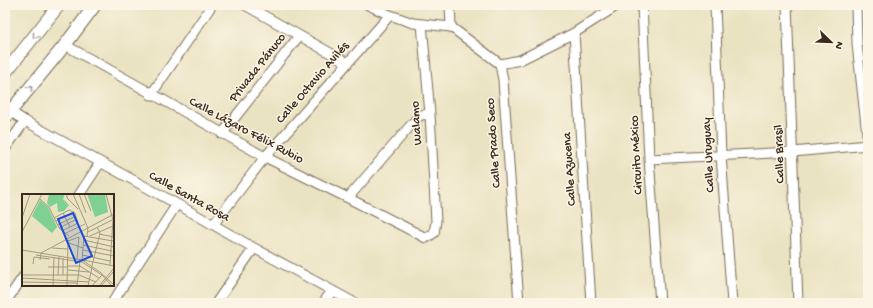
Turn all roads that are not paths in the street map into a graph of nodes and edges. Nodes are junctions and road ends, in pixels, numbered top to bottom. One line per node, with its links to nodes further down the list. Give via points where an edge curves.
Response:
1 (59, 5): 20 (street, one-way to 20)
2 (95, 5): 17 (street)
3 (212, 5): 21 (street)
4 (245, 5): 16 (street)
5 (368, 5): 12 (street)
6 (450, 5): 14 (street)
7 (618, 5): 15 (street)
8 (642, 5): 31 (street, Circuito México)
9 (715, 5): 29 (street, Calle Uruguay)
10 (787, 5): 28 (street, Calle Brasil)
11 (856, 5): 26 (street, via 857,44)
12 (390, 15): 13 (street); 18 (street, Calle Octavio Avilés)
13 (422, 24): 14 (street); 22 (street, Walamo)
14 (451, 28): 19 (street)
15 (574, 33): 19 (street, via 520,60); 47 (street, Calle Azucena)
16 (299, 36): 18 (street); 25 (street, Privada Pánuco)
17 (65, 45): 21 (street, Calle Lázaro Félix Rubio); 23 (street, one-way to 17)
18 (348, 64): 30 (street, Calle Octavio Avilés)
19 (500, 64): 46 (street, Calle Prado Seco)
20 (5, 72)
21 (151, 95): 25 (street, Calle Lázaro Félix Rubio)
22 (430, 114): 34 (street, via 417,118); 37 (street, Walamo, via 436,221 434,233 426,238)
23 (8, 115): 24 (street, Calle Santa Rosa)
24 (25, 121): 27 (street); 32 (street, Calle Santa Rosa)
25 (222, 134): 30 (street, Calle Lázaro Félix Rubio)
26 (868, 144): 28 (street)
27 (5, 149)
28 (793, 152): 29 (street); 50 (street, Calle Brasil)
29 (721, 155): 31 (street); 49 (street, Calle Uruguay)
30 (265, 157): 34 (street, Calle Lázaro Félix Rubio); 36 (street, Calle Octavio Avilés)
31 (649, 159): 48 (street, Circuito México)
32 (100, 163): 33 (street); 35 (street, Calle Santa Rosa)
33 (80, 194)
34 (348, 198): 37 (street, Calle Lázaro Félix Rubio)
35 (177, 204): 36 (street, Calle Santa Rosa); 42 (street)
36 (213, 225): 38 (street, Calle Santa Rosa)
37 (418, 234)
38 (254, 248): 40 (street, Calle Santa Rosa); 43 (street)
39 (22, 278): 41 (street)
40 (332, 291): 44 (street); 45 (street, Calle Santa Rosa)
41 (5, 303)
42 (112, 303)
43 (216, 303)
44 (323, 303)
45 (354, 303)
46 (519, 303)
47 (591, 303)
48 (660, 303)
49 (732, 303)
50 (798, 303)

